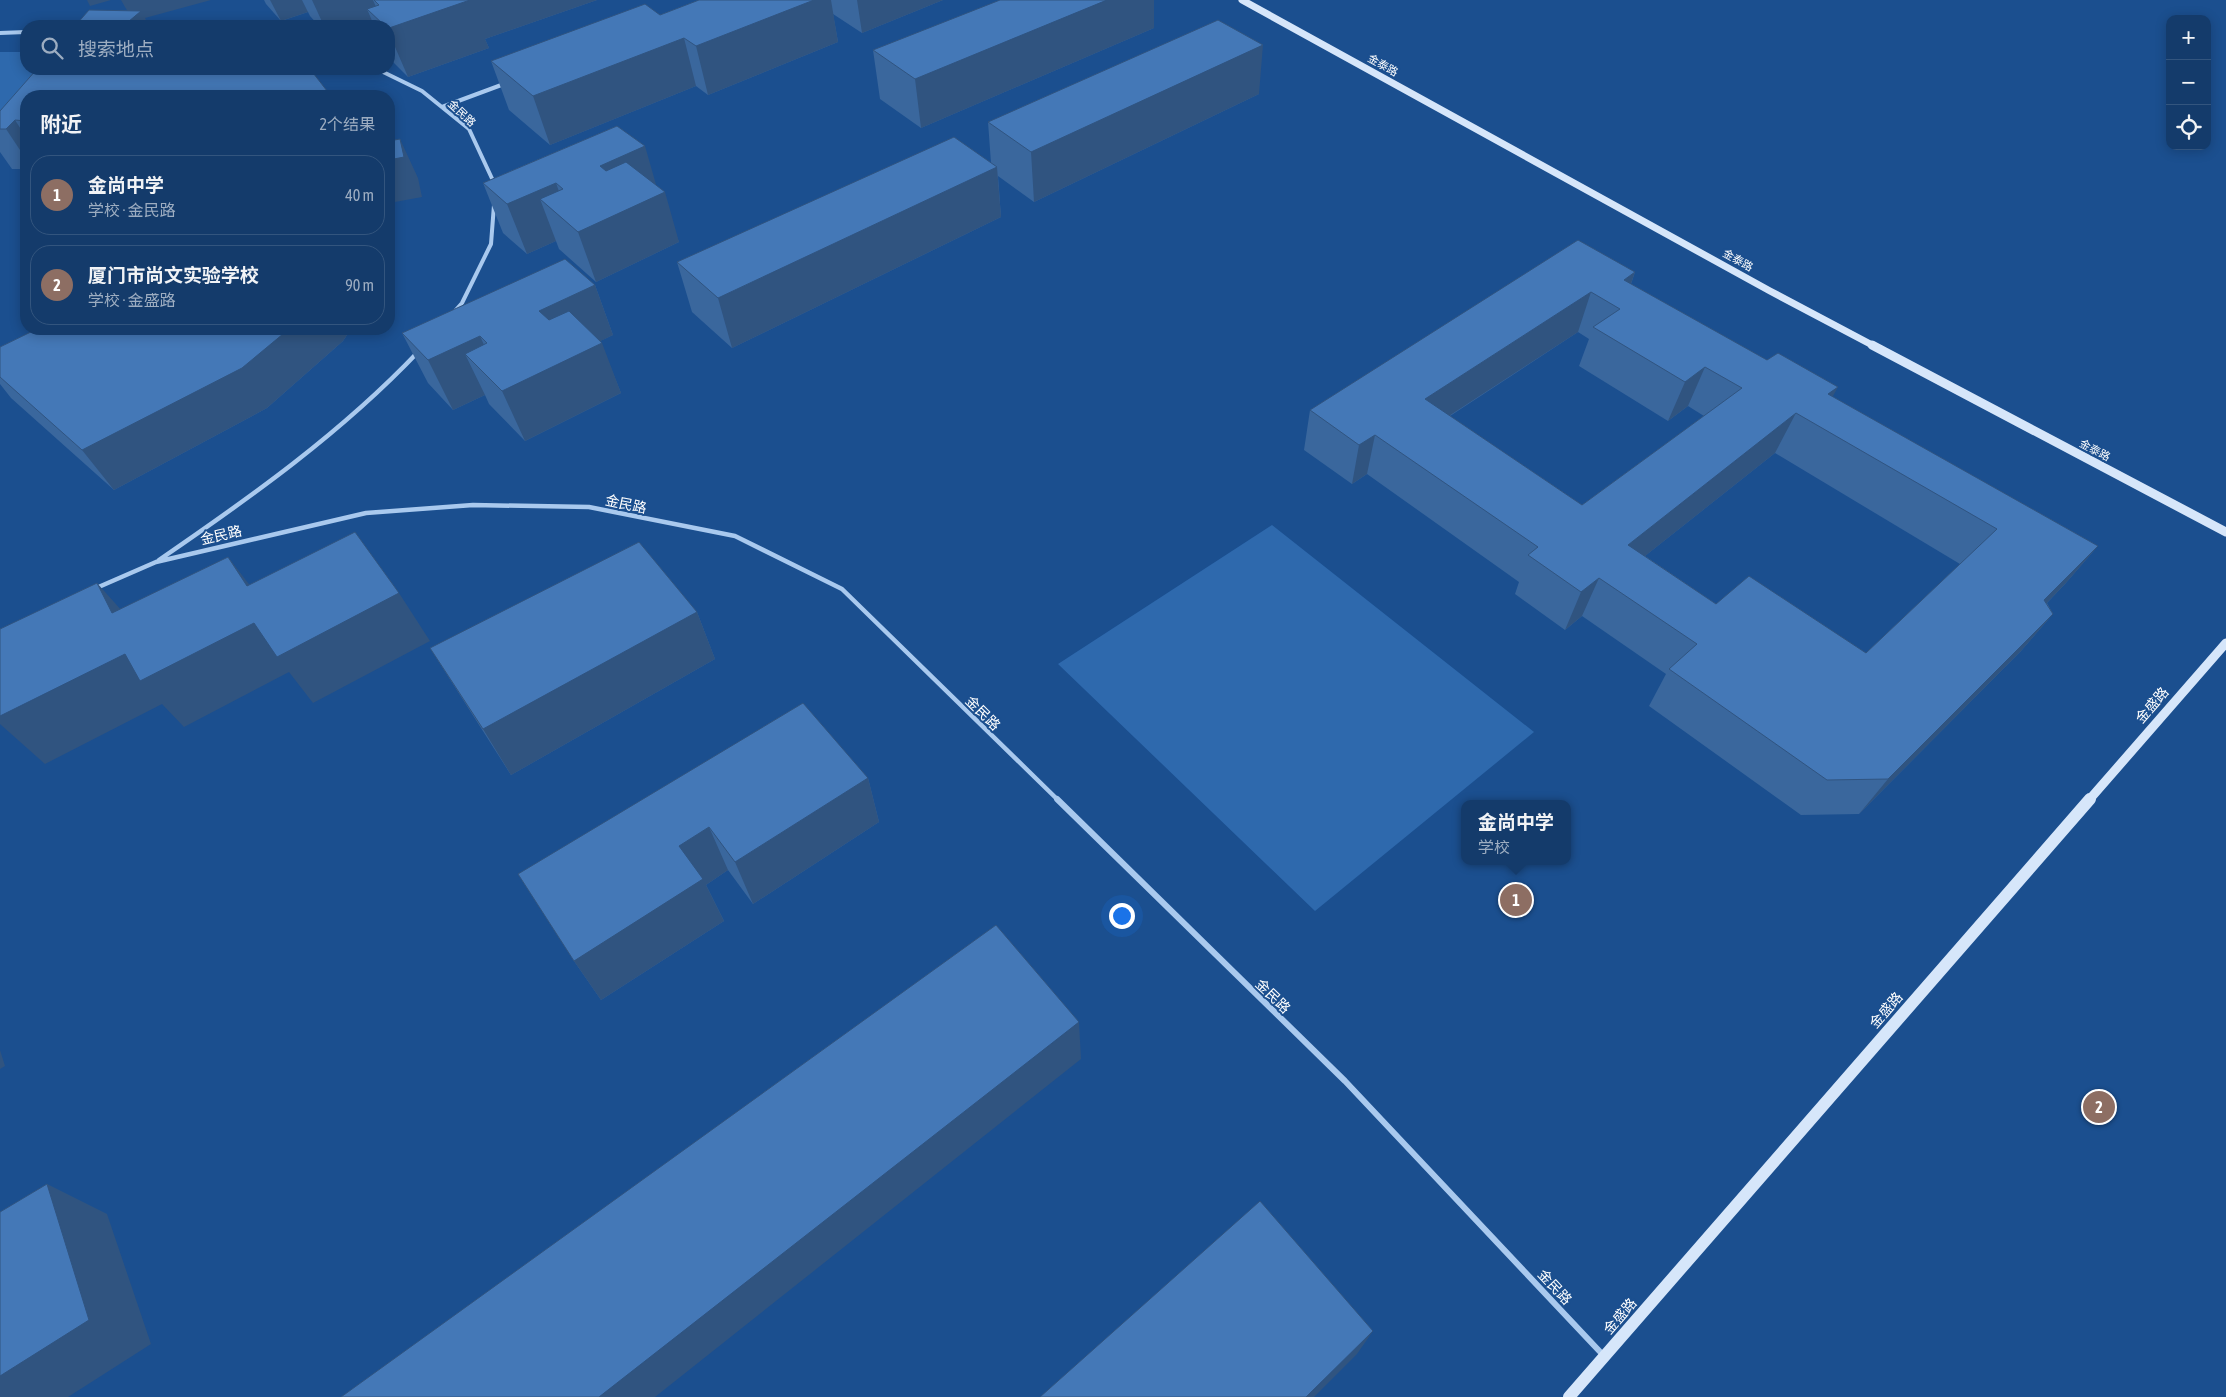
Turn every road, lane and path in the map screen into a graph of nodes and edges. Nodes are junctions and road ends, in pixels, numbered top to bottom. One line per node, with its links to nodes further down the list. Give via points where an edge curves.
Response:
1 (1242, 0): 11 (street, 金泰路, via 1770,291)
2 (20, 32): 3 (street)
3 (0, 33)
4 (389, 75): 6 (street, 金民路, via 422,91)
5 (507, 83): 6 (street)
6 (442, 107): 7 (street, 金民路, via 469,129)
7 (496, 188)
8 (495, 197): 9 (street, via 491,244 462,303)
9 (449, 317)
10 (424, 345): 12 (street, 金民路, via 387,387 281,477)
11 (2226, 532)
12 (156, 562): 13 (street, 金民路); 15 (street, 金民路, via 366,512 473,505 589,507 735,536 842,589 1345,1081)
13 (87, 593)
14 (2226, 643): 15 (street, 金盛路)
15 (1604, 1357): 16 (street, 金盛路)
16 (1569, 1397)

